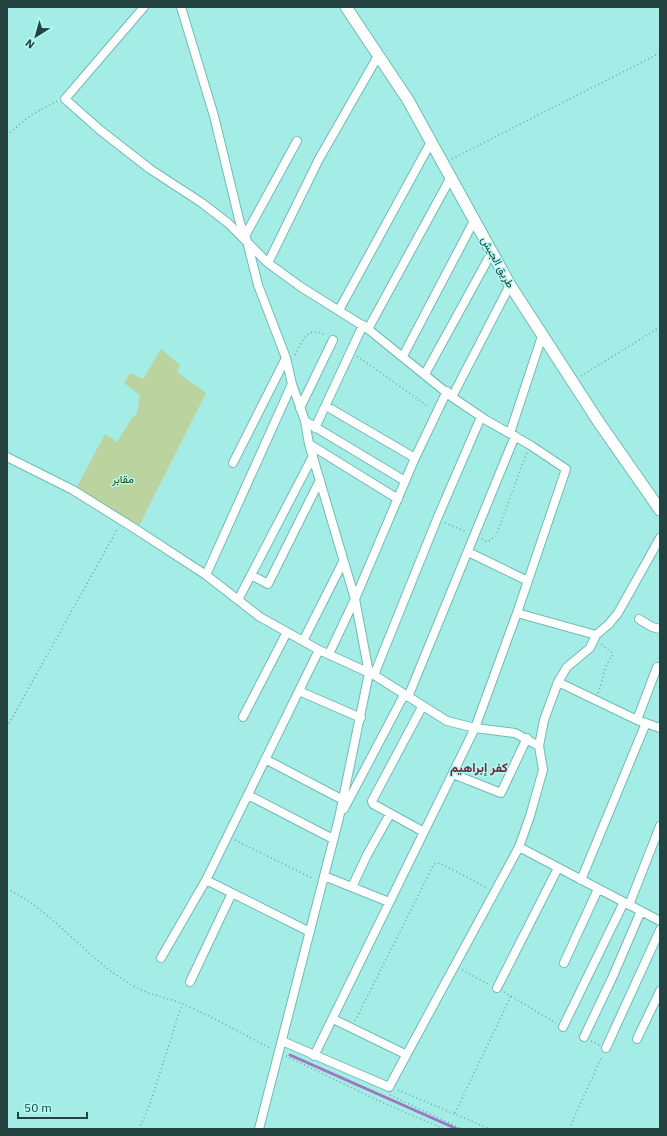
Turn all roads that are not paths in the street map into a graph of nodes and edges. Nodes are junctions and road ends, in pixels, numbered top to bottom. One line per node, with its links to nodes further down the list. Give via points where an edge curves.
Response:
1 (144, 7): 9 (street, via 65,99 150,169 202,203)
2 (181, 7): 9 (street, via 214,116)
3 (346, 7): 4 (main road, طريق الجيش)
4 (378, 56): 6 (main road, طريق الجيش, via 408,100); 11 (street, via 319,159)
5 (297, 141): 9 (street)
6 (431, 142): 7 (main road, طريق الجيش); 13 (street)
7 (451, 176): 8 (main road, طريق الجيش); 14 (street)
8 (475, 219): 10 (main road, طريق الجيش); 17 (street)
9 (246, 239): 11 (street); 18 (street, via 258,285)
10 (492, 252): 12 (main road, طريق الجيش); 19 (street)
11 (268, 263): 13 (street)
12 (510, 285): 15 (main road, طريق الجيش); 21 (street)
13 (339, 310): 14 (street)
14 (365, 327): 17 (street); 22 (street)
15 (542, 336): 27 (street); 36 (main road, طريق الجيش)
16 (333, 340): 23 (street)
17 (403, 356): 19 (street)
18 (286, 358): 20 (street); 32 (street)
19 (425, 374): 21 (street)
20 (292, 384): 23 (street); 40 (street)
21 (449, 394): 24 (street); 31 (street, via 437,412)
22 (326, 406): 26 (street); 31 (street)
23 (300, 408): 25 (street)
24 (481, 417): 27 (street); 54 (street)
25 (304, 420): 26 (street); 28 (street)
26 (315, 428): 34 (street)
27 (512, 434): 38 (street); 42 (street, via 566,469)
28 (309, 444): 29 (street); 35 (street)
29 (313, 456): 33 (street); 41 (street)
30 (7, 457): 40 (street, via 73,490)
31 (415, 458): 34 (street)
32 (233, 463)
33 (320, 480): 39 (street); 41 (street, via 268,584)
34 (406, 481): 35 (street)
35 (398, 499): 43 (street)
36 (660, 510)
37 (660, 538): 49 (street, via 618,613)
38 (468, 552): 42 (street); 57 (street)
39 (344, 562): 43 (street); 50 (street)
40 (206, 574): 44 (street)
41 (251, 575): 44 (street)
42 (528, 581): 45 (street)
43 (355, 599): 52 (street); 54 (street)
44 (238, 600): 48 (street)
45 (517, 613): 49 (street); 63 (street)
46 (639, 619): 47 (street)
47 (660, 629)
48 (287, 632): 50 (street); 59 (street)
49 (595, 638): 55 (street, via 586,653 567,667)
50 (303, 641): 51 (street)
51 (319, 650): 52 (street); 56 (street)
52 (329, 654): 54 (street)
53 (657, 667): 61 (street)
54 (372, 674): 57 (street); 60 (street)
55 (558, 682): 61 (street); 66 (street, via 544,720)
56 (299, 691): 60 (street); 67 (street)
57 (406, 696): 58 (street); 72 (street)
58 (422, 707): 63 (street, via 447,721); 71 (street, via 372,802)
59 (243, 716)
60 (361, 718): 70 (street)
61 (638, 720): 62 (street)
62 (646, 724): 64 (street); 80 (street)
63 (475, 728): 65 (street, via 502,731); 68 (street)
64 (660, 728)
65 (527, 738): 66 (street); 68 (street, via 501,793)
66 (539, 746): 76 (street, via 543,770)
67 (265, 759): 69 (street); 70 (street)
68 (453, 774): 74 (street)
69 (248, 795): 75 (street); 78 (street)
70 (343, 800): 72 (street)
71 (390, 814): 74 (street); 81 (street)
72 (338, 818): 75 (street)
73 (660, 826): 85 (street)
74 (424, 832): 84 (street)
75 (333, 839): 79 (street)
76 (519, 847): 77 (street); 101 (street)
77 (558, 868): 80 (street); 93 (street)
78 (206, 880): 83 (street); 90 (street)
79 (323, 880): 81 (street); 89 (street)
80 (581, 880): 82 (street)
81 (352, 887): 84 (street)
82 (598, 889): 85 (street); 91 (street)
83 (232, 893): 89 (street); 92 (street)
84 (389, 902): 95 (street)
85 (626, 904): 86 (street); 96 (street)
86 (641, 911): 87 (street); 97 (street)
87 (660, 921)
88 (660, 930): 100 (street)
89 (310, 932): 99 (street)
90 (161, 958)
91 (564, 963)
92 (190, 982)
93 (497, 988)
94 (660, 991): 98 (street)
95 (333, 1019): 101 (street); 102 (street)
96 (563, 1027)
97 (584, 1037)
98 (637, 1039)
99 (282, 1041): 102 (street); 103 (street)
100 (606, 1048)
101 (405, 1054): 102 (street, via 388,1086)
102 (314, 1056)
103 (259, 1129)

